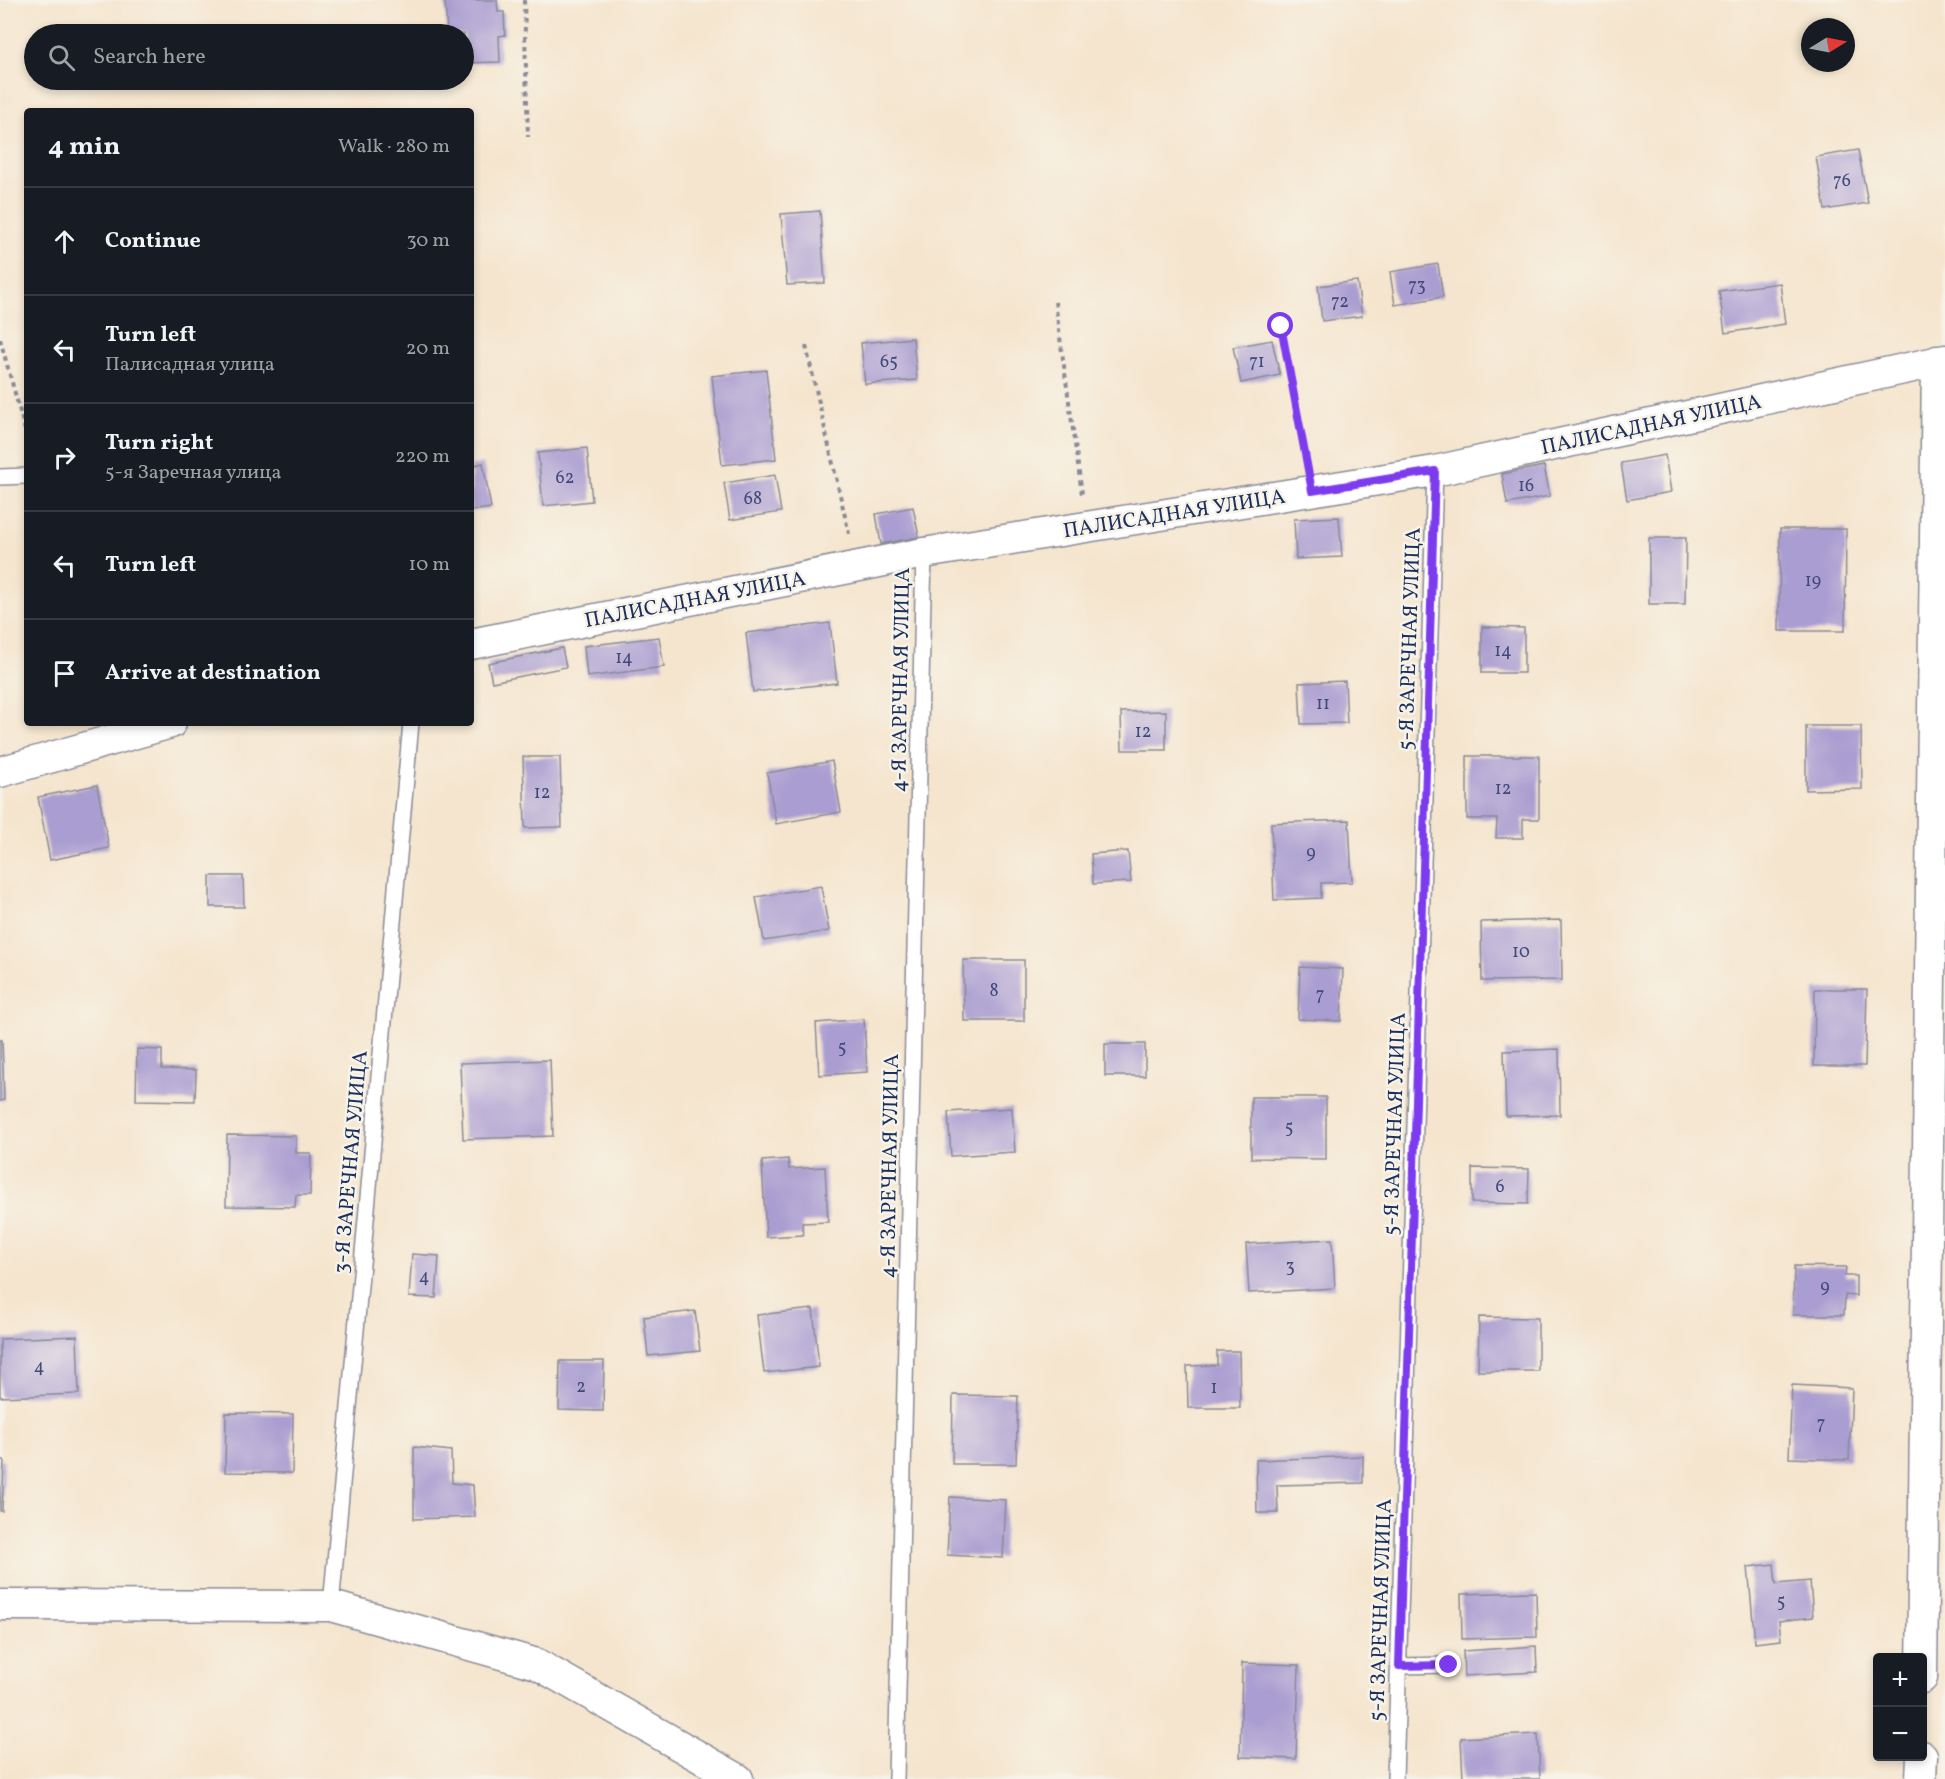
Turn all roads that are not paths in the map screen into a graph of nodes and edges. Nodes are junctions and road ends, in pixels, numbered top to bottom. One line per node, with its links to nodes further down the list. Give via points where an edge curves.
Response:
1 (1941, 361): 2 (street, ПАЛИСАДНАЯ УЛИЦА); 12 (street)
2 (1435, 471): 5 (street, ПАЛИСАДНАЯ УЛИЦА); 14 (lane, 5-Я ЗАРЕЧНАЯ УЛИЦА)
3 (24, 476): 4 (lane)
4 (0, 477)
5 (924, 553): 6 (street, ПАЛИСАДНАЯ УЛИЦА); 17 (lane, 4-Я ЗАРЕЧНАЯ УЛИЦА)
6 (474, 643)
7 (161, 726): 9 (street)
8 (411, 726): 11 (lane, 3-Я ЗАРЕЧНАЯ УЛИЦА)
9 (0, 772)
10 (0, 1605): 11 (street)
11 (331, 1605): 16 (street, via 537,1664)
12 (1923, 1653)
13 (1449, 1665): 14 (lane)
14 (1399, 1666): 18 (lane, 5-Я ЗАРЕЧНАЯ УЛИЦА)
15 (1922, 1761): 19 (street)
16 (738, 1779)
17 (896, 1779)
18 (1395, 1779)
19 (1921, 1779)

